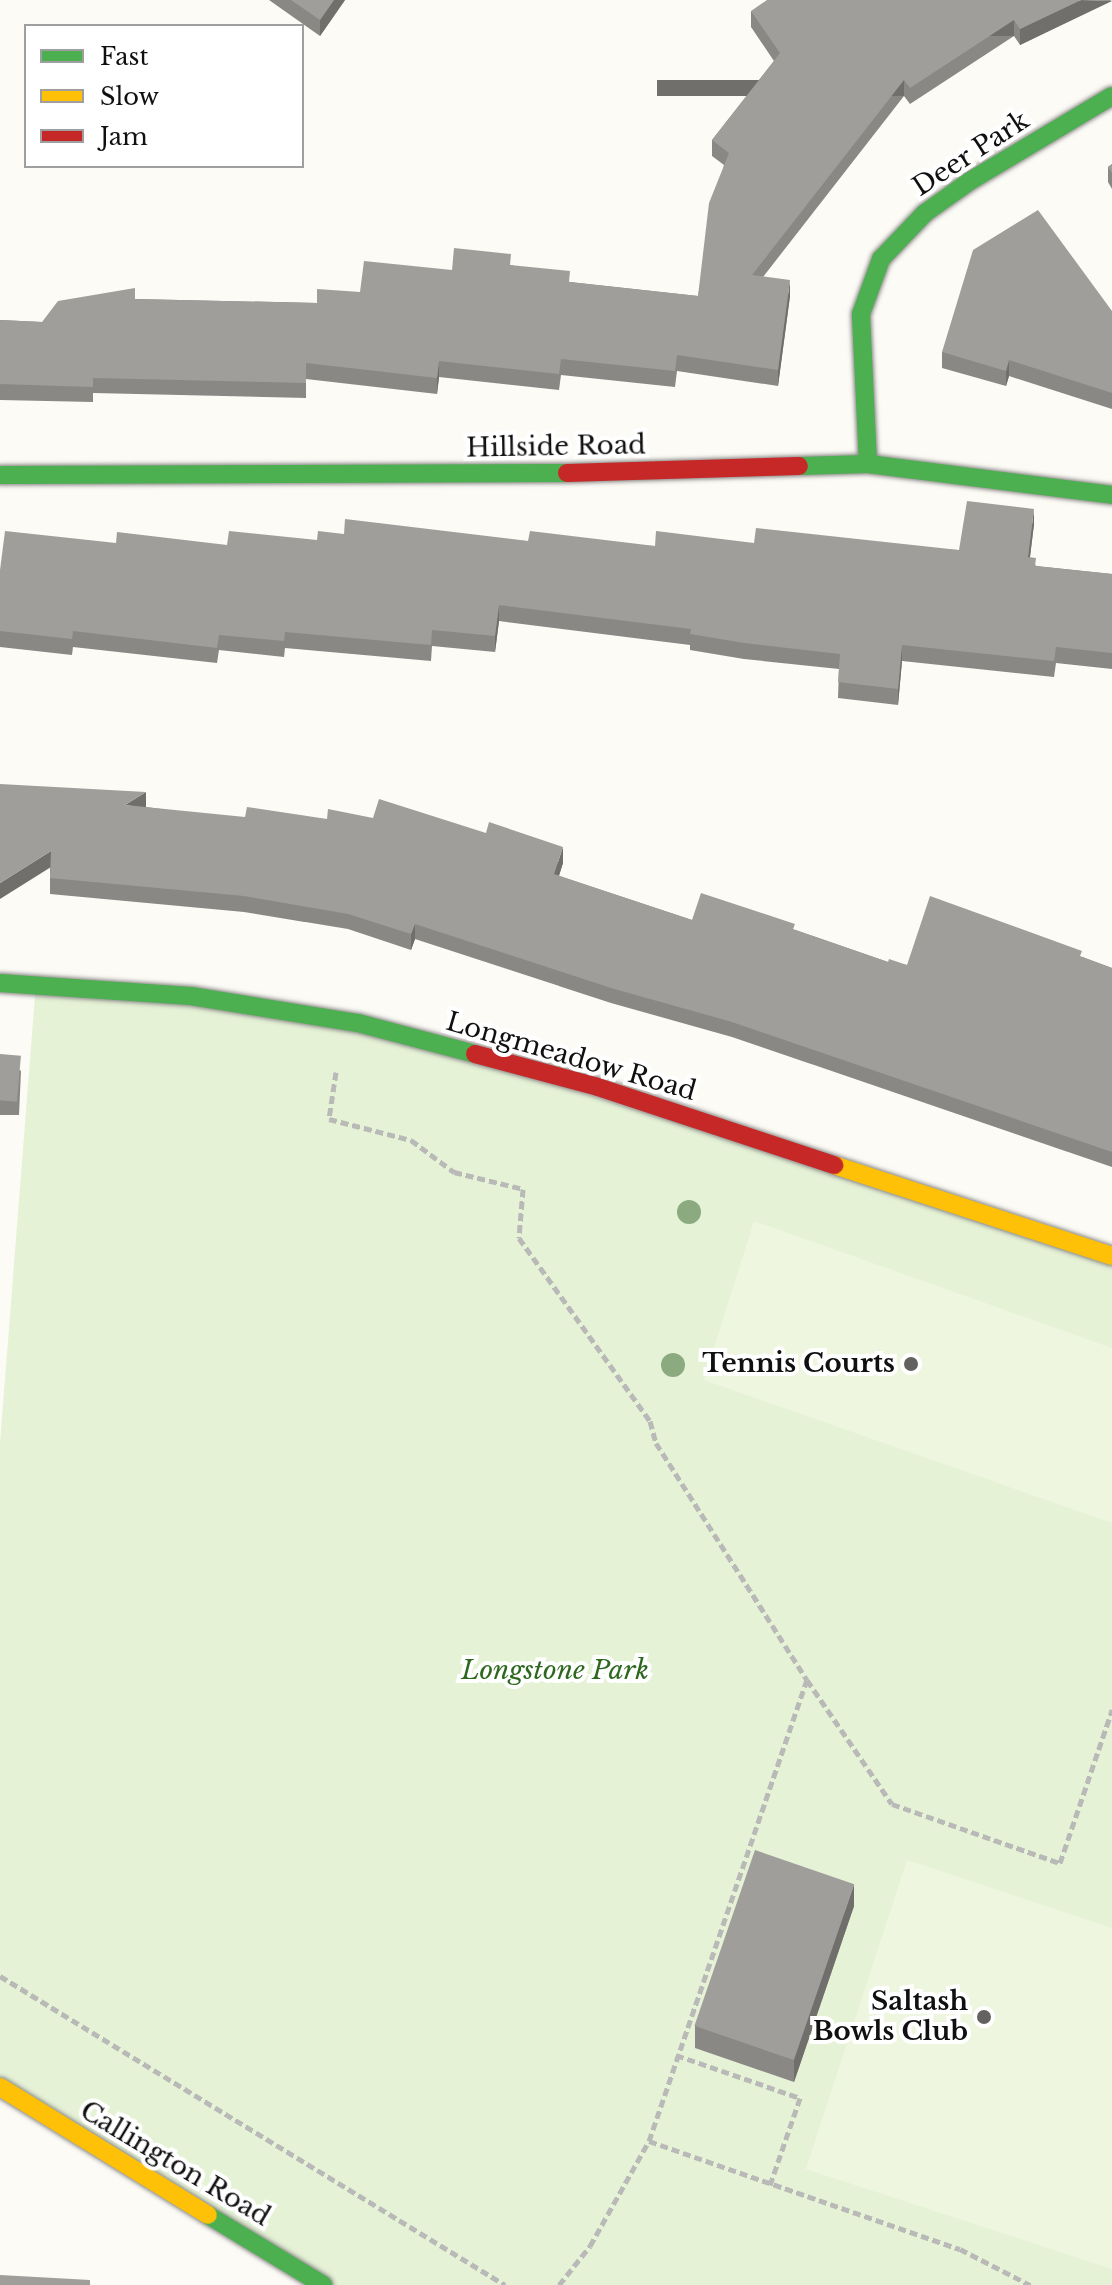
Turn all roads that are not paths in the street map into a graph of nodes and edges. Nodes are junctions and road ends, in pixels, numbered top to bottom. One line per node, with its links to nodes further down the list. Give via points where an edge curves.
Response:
1 (1112, 96): 2 (street, Deer Park, via 937,205 881,259 861,314)
2 (868, 464): 3 (street, Hillside Road, via 465,476); 4 (street, Hillside Road)
3 (0, 475)
4 (1112, 495)
5 (0, 983): 6 (street, Longmeadow Road, via 191,996 358,1023 598,1087)
6 (1112, 1256)
7 (0, 2087): 8 (street, Callington Road)
8 (323, 2285)

